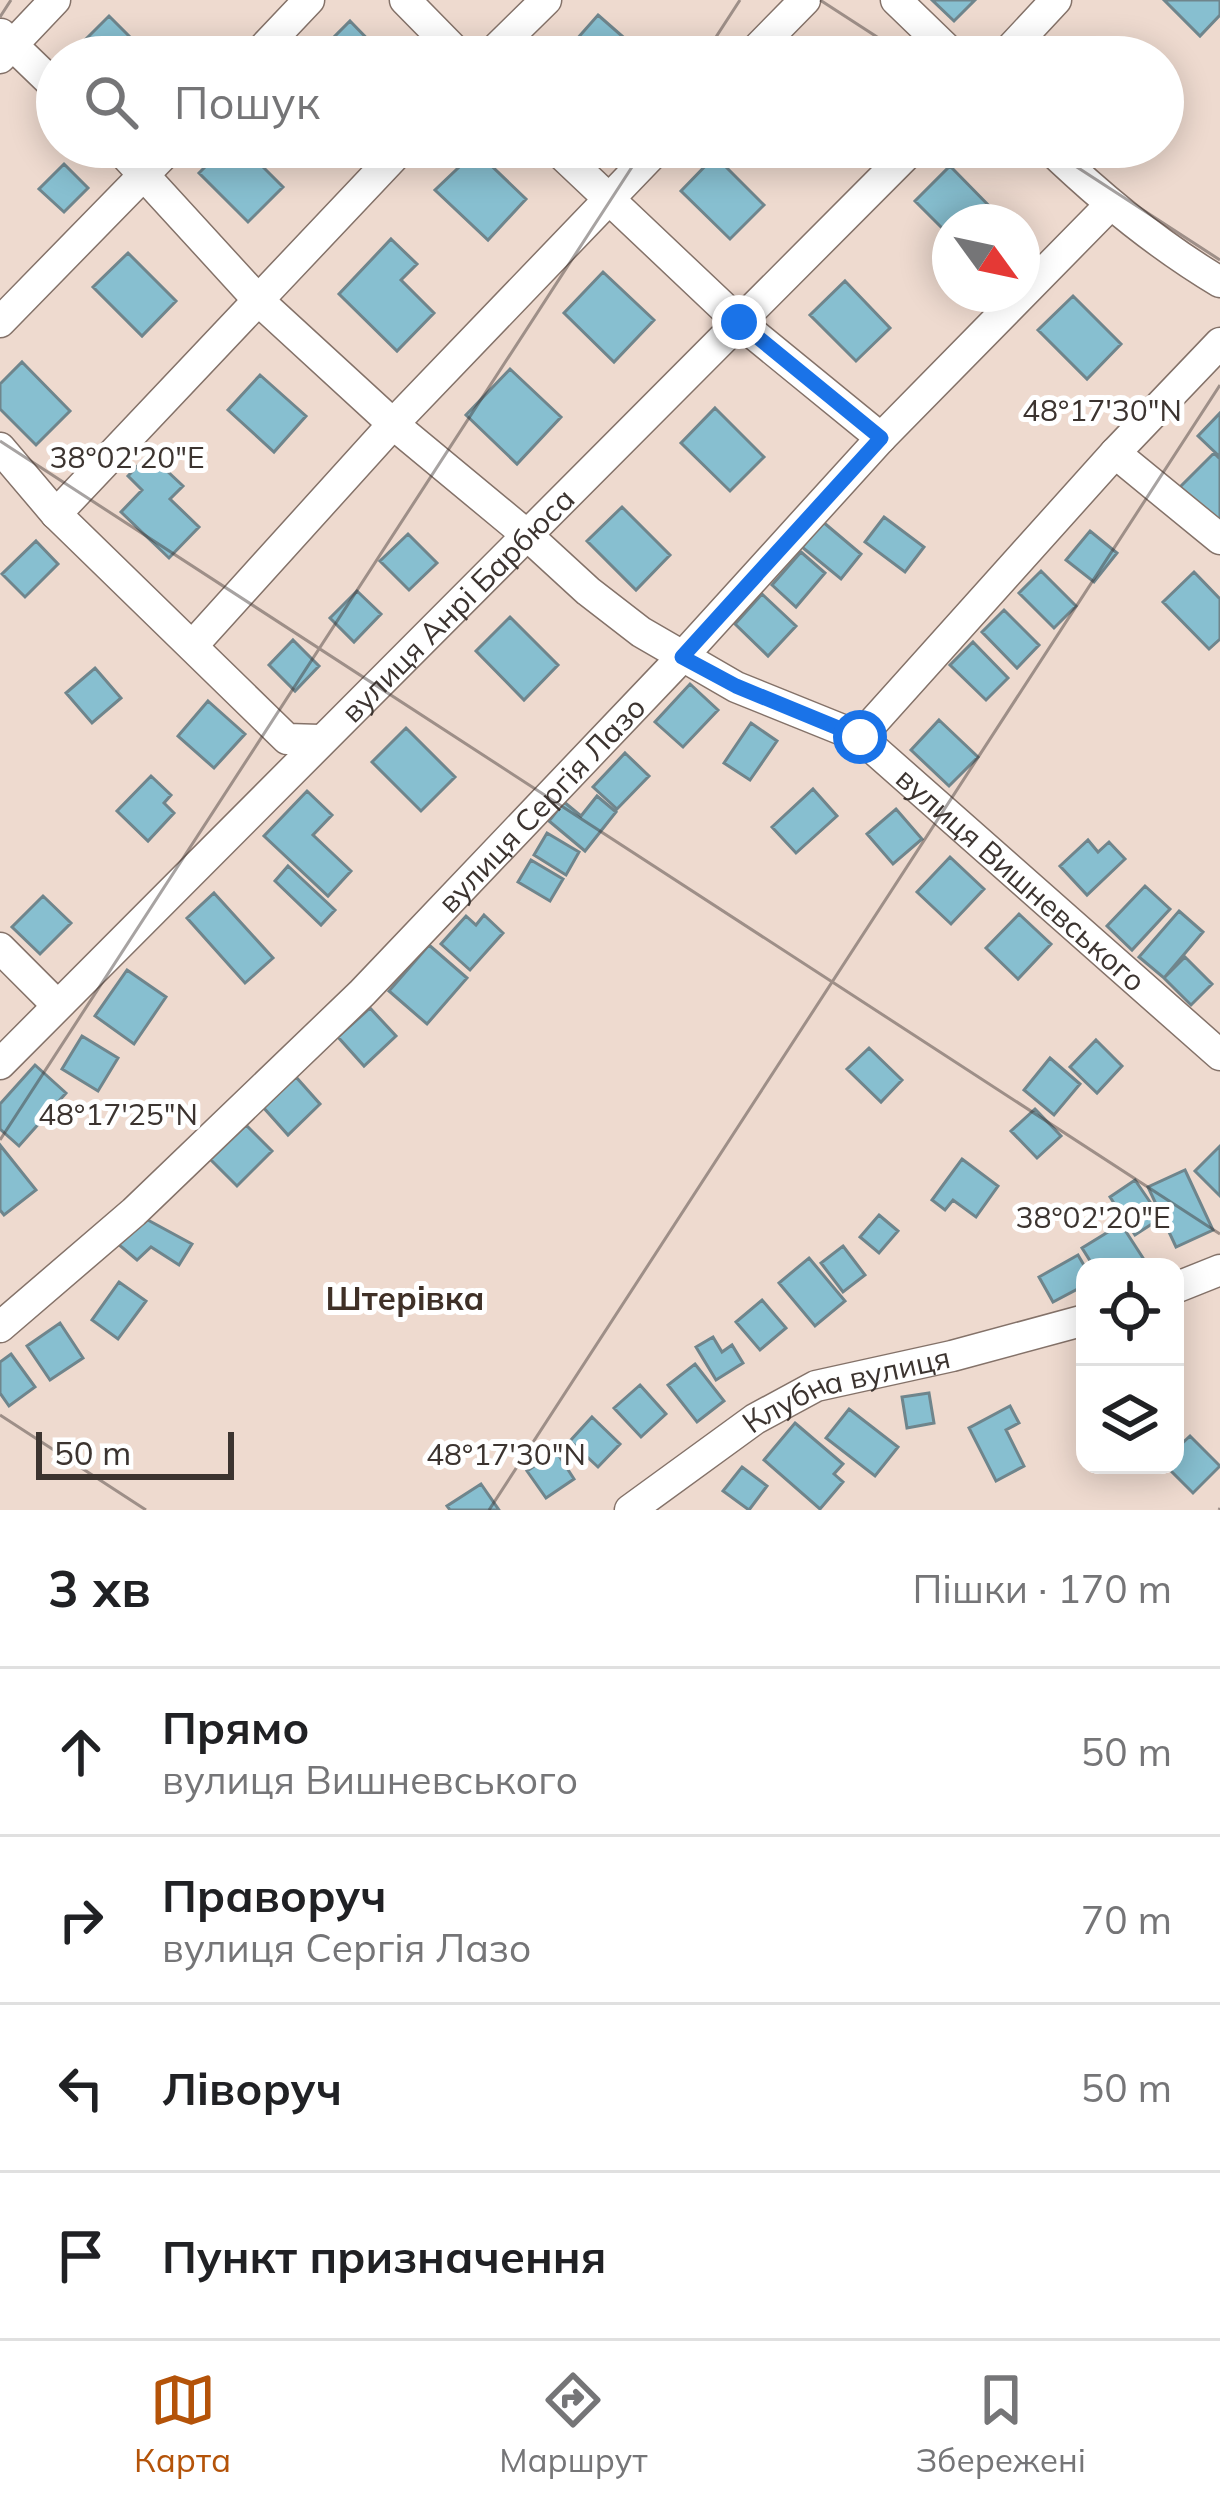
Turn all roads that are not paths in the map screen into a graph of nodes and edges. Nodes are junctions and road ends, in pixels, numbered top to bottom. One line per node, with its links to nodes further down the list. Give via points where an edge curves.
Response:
1 (55, 0): 14 (street)
2 (309, 0): 8 (street)
3 (404, 0): 9 (street)
4 (546, 0): 10 (street)
5 (805, 0): 11 (street)
6 (896, 0): 12 (street)
7 (1056, 0): 13 (street)
8 (275, 36)
9 (440, 36)
10 (509, 36)
11 (769, 36)
12 (933, 36)
13 (1023, 36)
14 (4, 45): 15 (street)
15 (36, 71)
16 (140, 168): 23 (street, вулиця Вишневського)
17 (152, 168): 23 (street)
18 (383, 168): 27 (street)
19 (576, 168): 24 (street)
20 (638, 168): 24 (street)
21 (893, 168): 29 (street, вулиця Анрі Барбюса)
22 (1070, 168): 25 (street)
23 (146, 174): 27 (street, вулиця Вишневського); 28 (street)
24 (608, 199): 29 (street); 31 (street)
25 (1109, 206): 26 (street); 32 (street, вулиця Сергія Лазо)
26 (1220, 282)
27 (259, 301): 31 (street, вулиця Вишневського); 35 (street)
28 (0, 322)
29 (739, 322): 32 (street); 36 (street, вулиця Анрі Барбюса)
30 (1220, 343): 34 (street)
31 (393, 424): 36 (street, вулиця Вишневського); 38 (street)
32 (881, 438): 39 (street, вулиця Сергія Лазо)
33 (0, 448): 35 (street)
34 (1115, 453): 37 (street); 40 (street)
35 (56, 514): 38 (street)
36 (527, 535): 39 (street, вулиця Вишневського, via 588,591); 41 (street, вулиця Анрі Барбюса)
37 (1220, 539)
38 (194, 644): 41 (street, via 287,739)
39 (682, 657): 40 (street, вулиця Вишневського); 49 (street, вулиця Сергія Лазо, via 362,993 134,1212)
40 (860, 737): 44 (street, вулиця Вишневського)
41 (320, 740): 43 (street, вулиця Анрі Барбюса)
42 (0, 948): 43 (street)
43 (57, 1005): 45 (street, вулиця Анрі Барбюса)
44 (1220, 1055)
45 (0, 1064)
46 (1220, 1270): 47 (street)
47 (1184, 1284)
48 (1076, 1322): 50 (street, Клубна вулиця, via 816,1386 754,1419)
49 (0, 1327)
50 (630, 1510)

